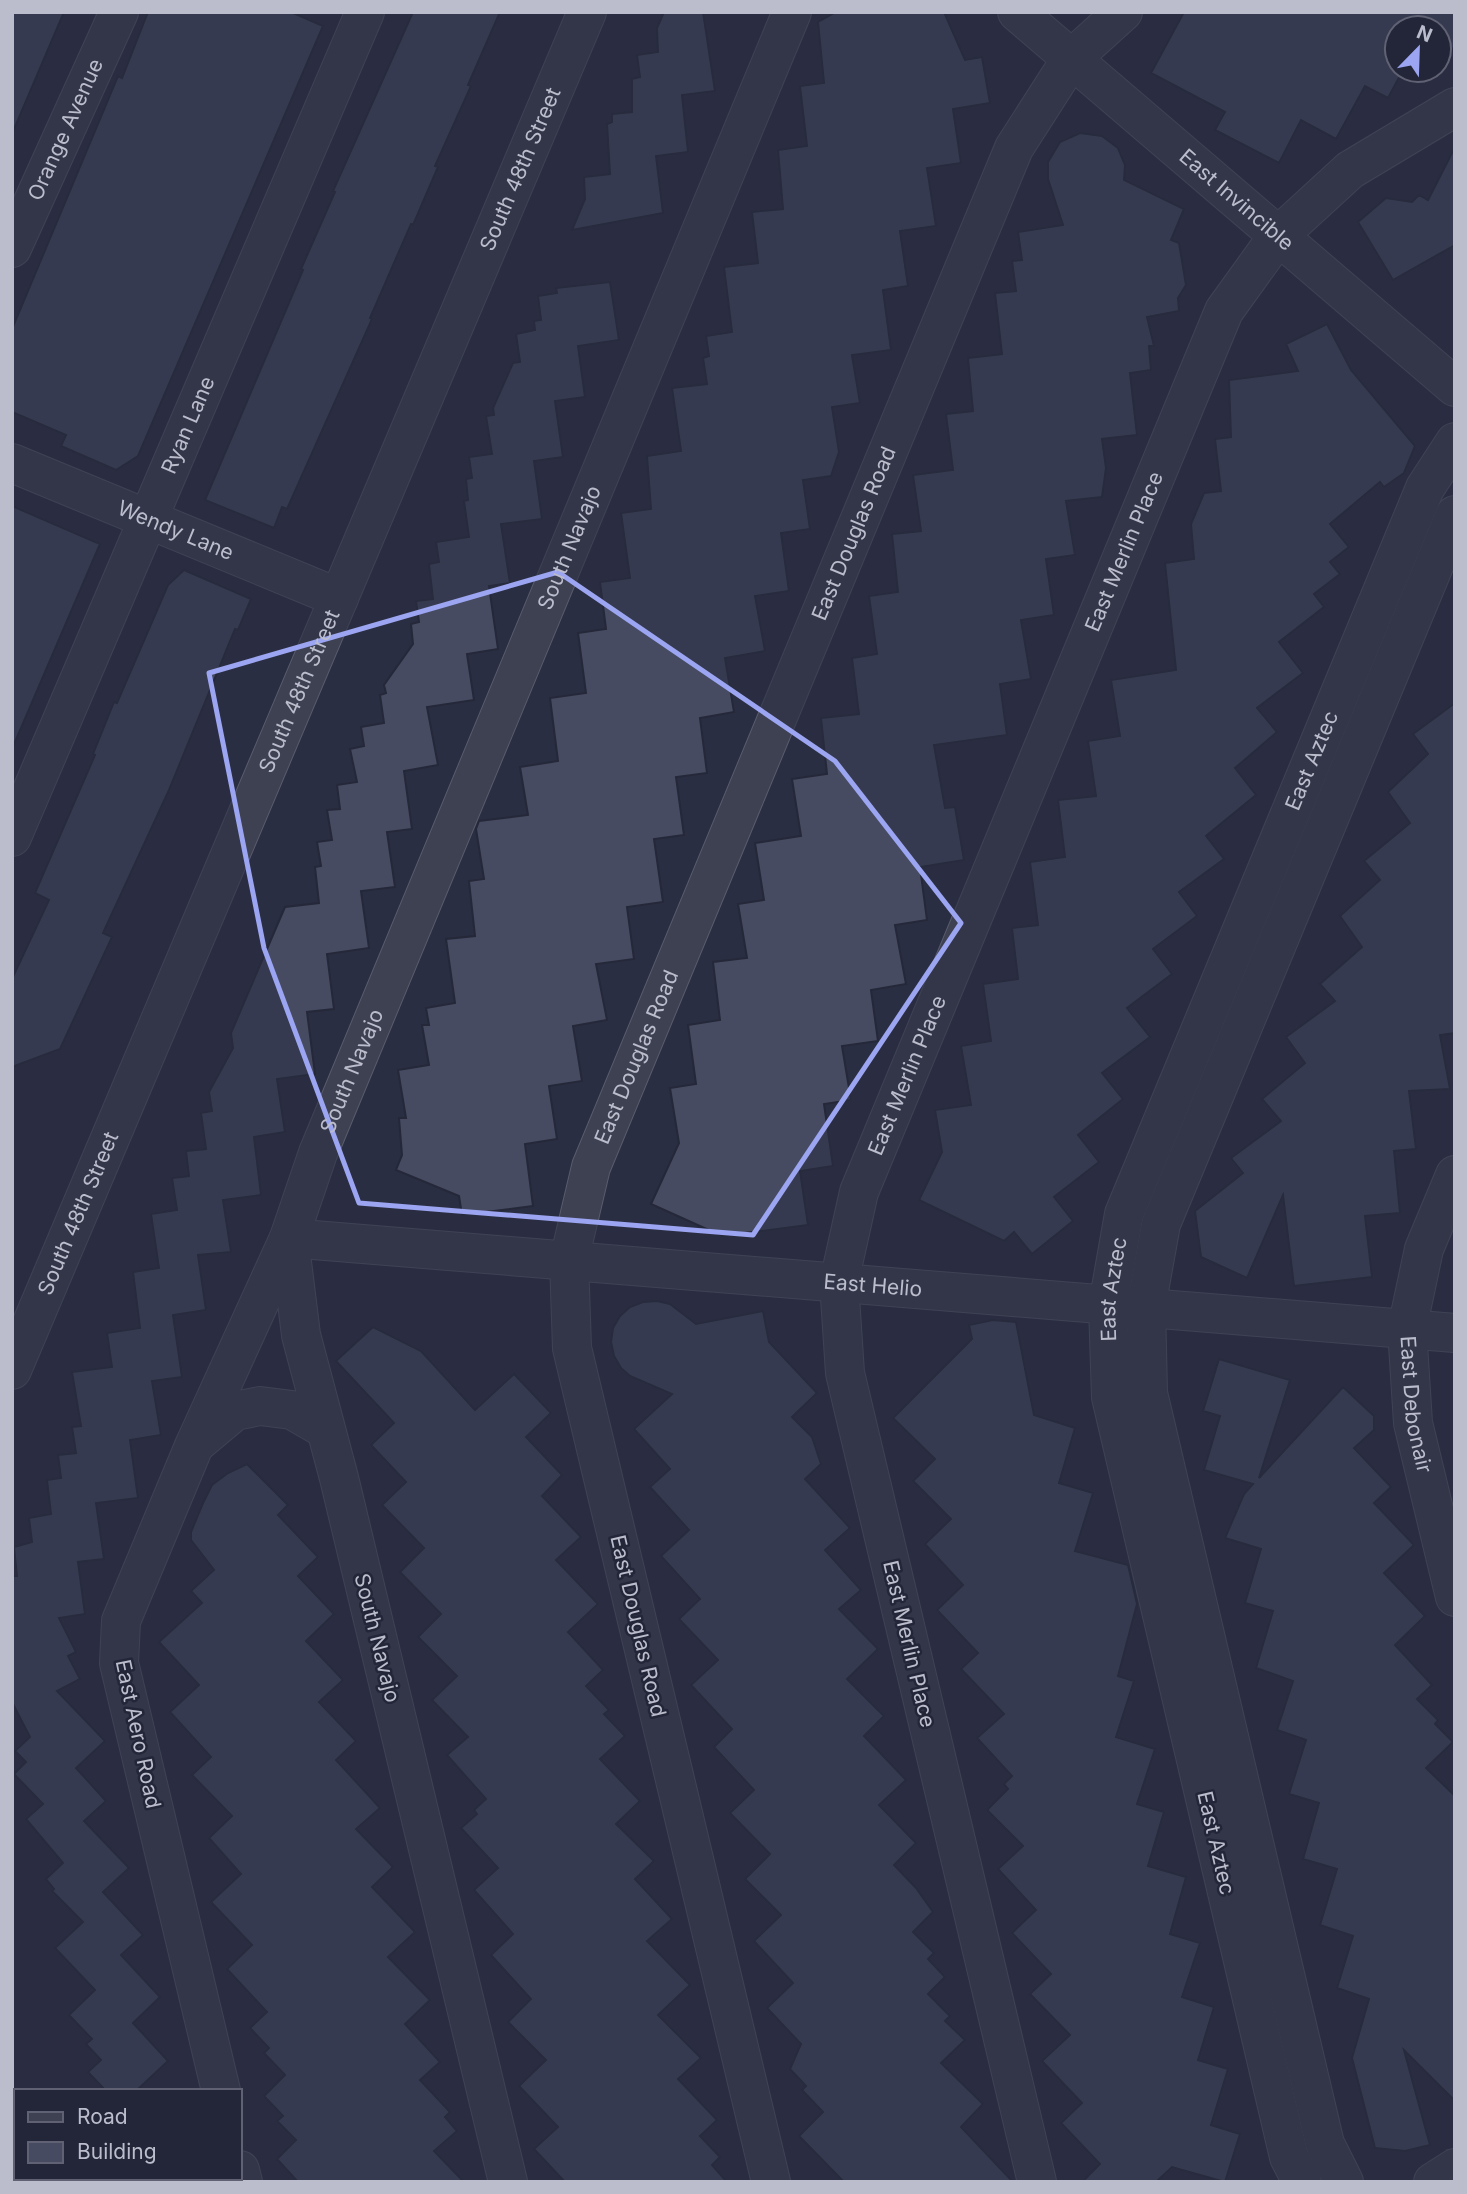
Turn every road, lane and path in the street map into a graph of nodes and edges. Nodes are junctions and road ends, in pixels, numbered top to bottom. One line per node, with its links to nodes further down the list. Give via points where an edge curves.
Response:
1 (119, 12): 10 (street, Orange Avenue)
2 (365, 12): 15 (street, Ryan Lane)
3 (587, 12): 16 (street, South 48th Street)
4 (792, 12): 19 (street, South Navajo, via 318,1153)
5 (1017, 12): 7 (street, East Invincible)
6 (1123, 12): 7 (street, East Douglas Road)
7 (1071, 59): 9 (street, East Invincible); 20 (street, East Douglas Road, via 1014,148 1003,174 591,1167)
8 (1455, 107): 9 (street, East Merlin Place, via 1350,170)
9 (1278, 236): 11 (street, East Invincible); 21 (street, East Merlin Place, via 1224,311 859,1192)
10 (12, 248)
11 (1455, 387)
12 (1455, 442): 22 (street, East Aztec, via 1425,488 1124,1213)
13 (12, 463): 15 (street, Wendy Lane)
14 (1455, 515): 23 (street, East Aztec, via 1161,1224)
15 (148, 520): 16 (street, Wendy Lane); 17 (street, Ryan Lane)
16 (339, 598): 26 (street, South 48th Street)
17 (12, 837)
18 (1455, 1175): 24 (street, East Debonair, via 1424,1250)
19 (289, 1238): 20 (street, East Helio); 27 (street, South Navajo, via 301,1335); 28 (street, East Aero Road)
20 (569, 1260): 21 (street, East Helio); 33 (street, East Douglas Road, via 572,1348)
21 (839, 1282): 22 (street, East Helio); 34 (street, East Merlin Place, via 845,1373)
22 (1108, 1304): 23 (street, East Helio); 35 (street, East Aztec, via 1111,1397 1289,2157)
23 (1146, 1307): 24 (street, East Helio); 36 (street, East Aztec, via 1148,1392 1325,2144)
24 (1406, 1329): 25 (street, East Helio); 29 (street, East Debonair, via 1413,1423)
25 (1455, 1333)
26 (12, 1370)
27 (325, 1429): 28 (street, via 292,1410 260,1406 235,1411); 32 (street, South Navajo)
28 (194, 1446): 30 (street, East Aero Road, via 121,1621 119,1663)
29 (1455, 1597)
30 (221, 2089)
31 (1455, 2168): 37 (street)
32 (508, 2182)
33 (771, 2182)
34 (1037, 2182)
35 (1302, 2182)
36 (1344, 2182)
37 (1433, 2182)

